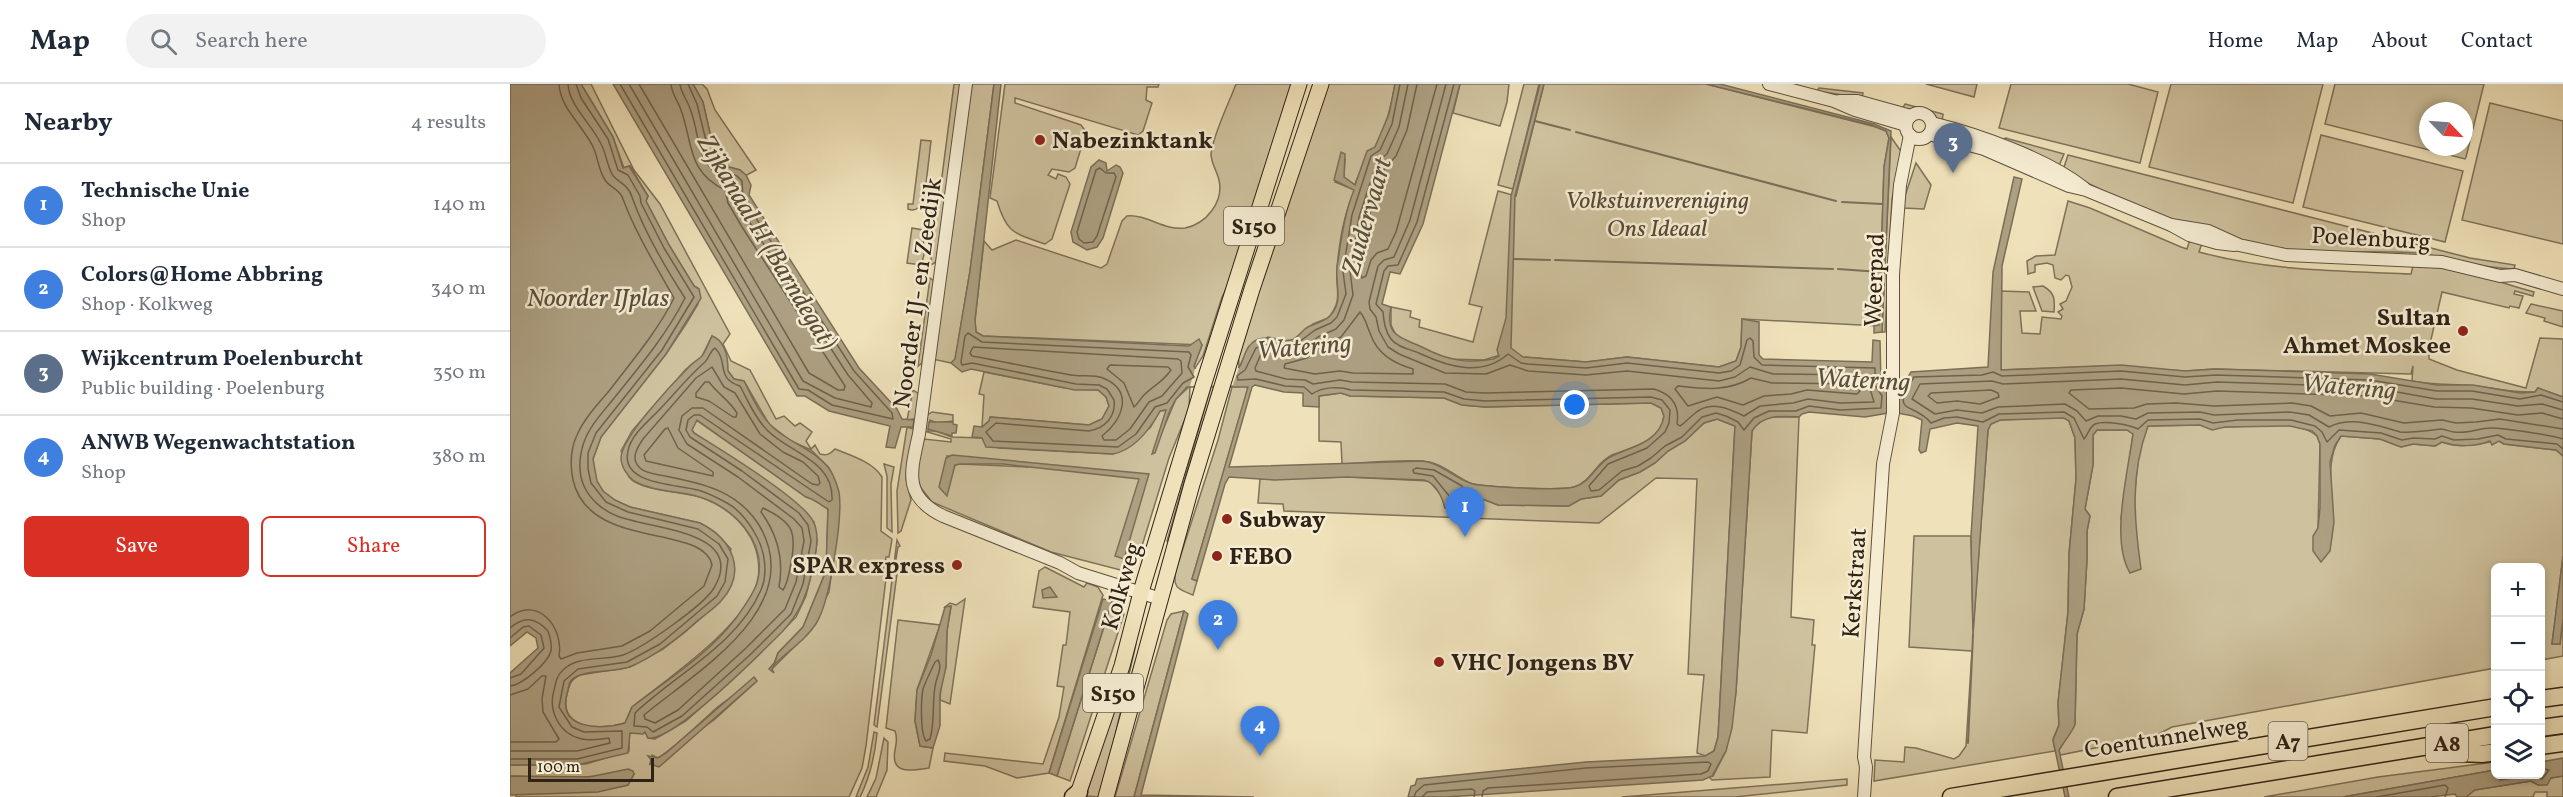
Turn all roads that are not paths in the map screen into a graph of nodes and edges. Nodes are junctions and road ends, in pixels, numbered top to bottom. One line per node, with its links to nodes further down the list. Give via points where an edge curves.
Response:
1 (966, 84): 10 (street, Noorder IJ- en Zeedijk, via 911,476 915,493 943,516 1060,562 1078,573)
2 (1299, 84): 10 (main road, Kolkweg / S150)
3 (1321, 84): 11 (main road, Kolkweg / S150, via 1227,368)
4 (1769, 84): 5 (street, Poelenburg, via 1834,101 1857,101)
5 (1918, 129): 6 (street, Poelenburg, via 1988,140 2072,178 2086,190 2205,240 2286,255 2442,262); 9 (street, Weerpad, via 1912,159 1900,185 1893,274)
6 (2500, 276): 7 (street, Poelenburg, via 2515,275); 8 (street, Poelenburg)
7 (2563, 289)
8 (2563, 296)
9 (1893, 413): 22 (street, Kerkstraat, via 1883,464)
10 (1142, 589): 11 (street); 23 (main road, Kolkweg / S150, via 1122,666)
11 (1162, 595): 24 (main road, Kolkweg / S150)
12 (2563, 696): 13 (highway)
13 (2545, 698)
14 (2491, 708): 27 (highway, Coentunnelweg / A7)
15 (2563, 725): 16 (highway)
16 (2545, 727)
17 (2491, 736): 20 (highway, A8)
18 (2563, 743): 19 (highway)
19 (2545, 745)
20 (2400, 750): 21 (highway, A8); 28 (highway, A8)
21 (2491, 753)
22 (1864, 757): 25 (street, Kerkstraat); 26 (street, Kerkstraat)
23 (1077, 795)
24 (1106, 797)
25 (1858, 797)
26 (1864, 797)
27 (1951, 797)
28 (2117, 797)

